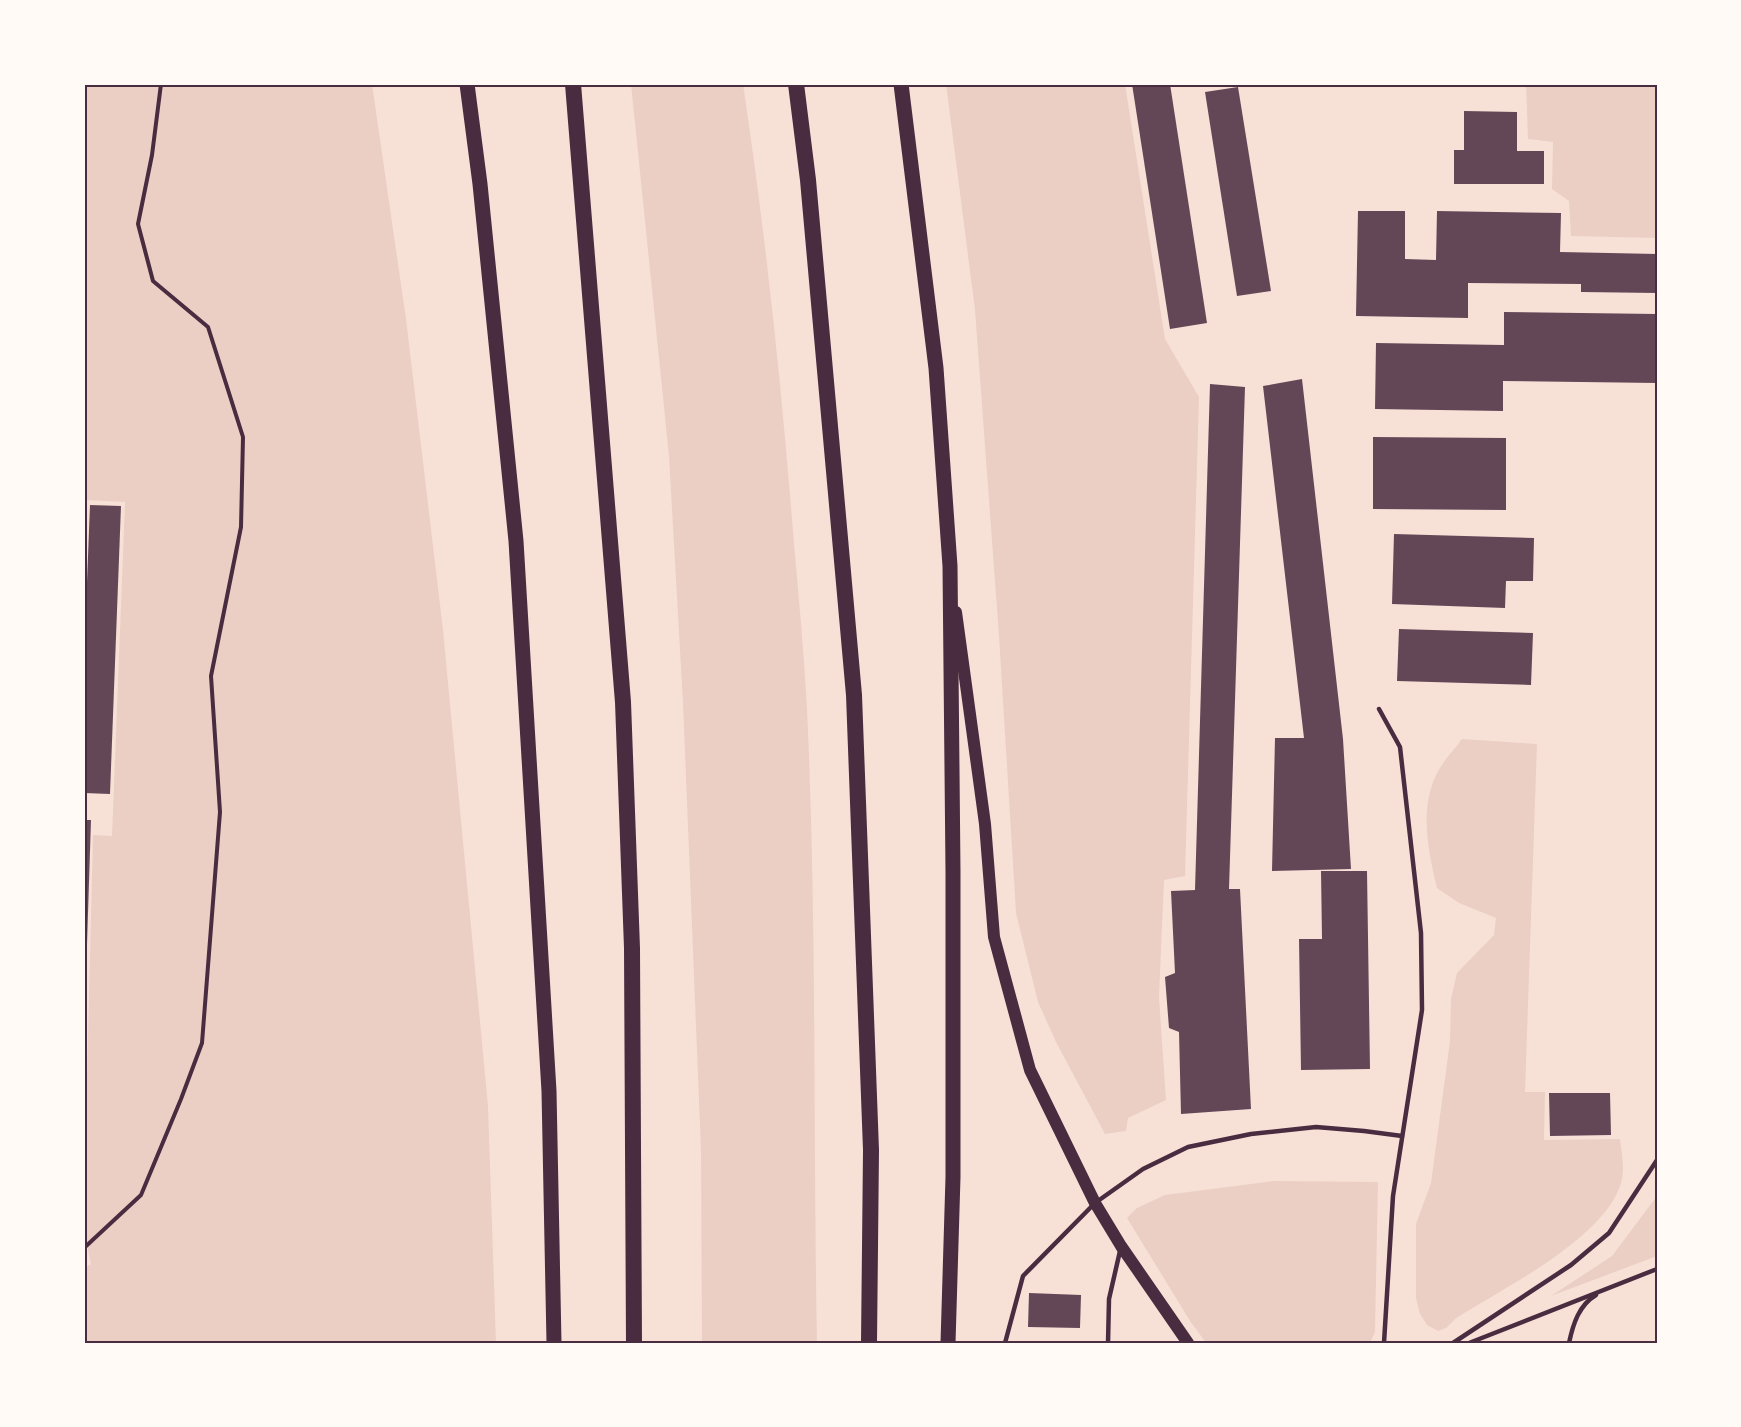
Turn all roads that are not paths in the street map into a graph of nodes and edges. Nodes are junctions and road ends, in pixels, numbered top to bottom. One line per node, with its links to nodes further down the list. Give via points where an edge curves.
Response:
1 (467, 84): 13 (main road, via 516,541 549,1090)
2 (573, 84): 14 (highway, via 623,702 632,948)
3 (796, 84): 15 (highway, via 854,695 871,1150)
4 (901, 84): 5 (main road, via 936,368)
5 (950, 566): 9 (main road, via 985,824 994,937 1030,1070); 16 (main road, via 953,1177)
6 (1379, 709): 7 (lane, via 1400,747 1421,933 1422,1010)
7 (1402, 1136): 9 (lane, via 1316,1127 1251,1134 1188,1147 1143,1169); 20 (lane, via 1393,1196)
8 (1657, 1160): 21 (lane, via 1609,1233 1571,1265)
9 (1095, 1203): 10 (main road); 17 (lane, via 1023,1276)
10 (1121, 1246): 18 (lane, via 1109,1299); 19 (main road)
11 (1657, 1269): 12 (lane)
12 (1604, 1290): 22 (lane); 23 (lane, via 1580,1310)
13 (554, 1343)
14 (634, 1343)
15 (869, 1343)
16 (948, 1343)
17 (1005, 1343)
18 (1108, 1343)
19 (1188, 1343)
20 (1384, 1343)
21 (1453, 1343)
22 (1469, 1343)
23 (1569, 1343)

